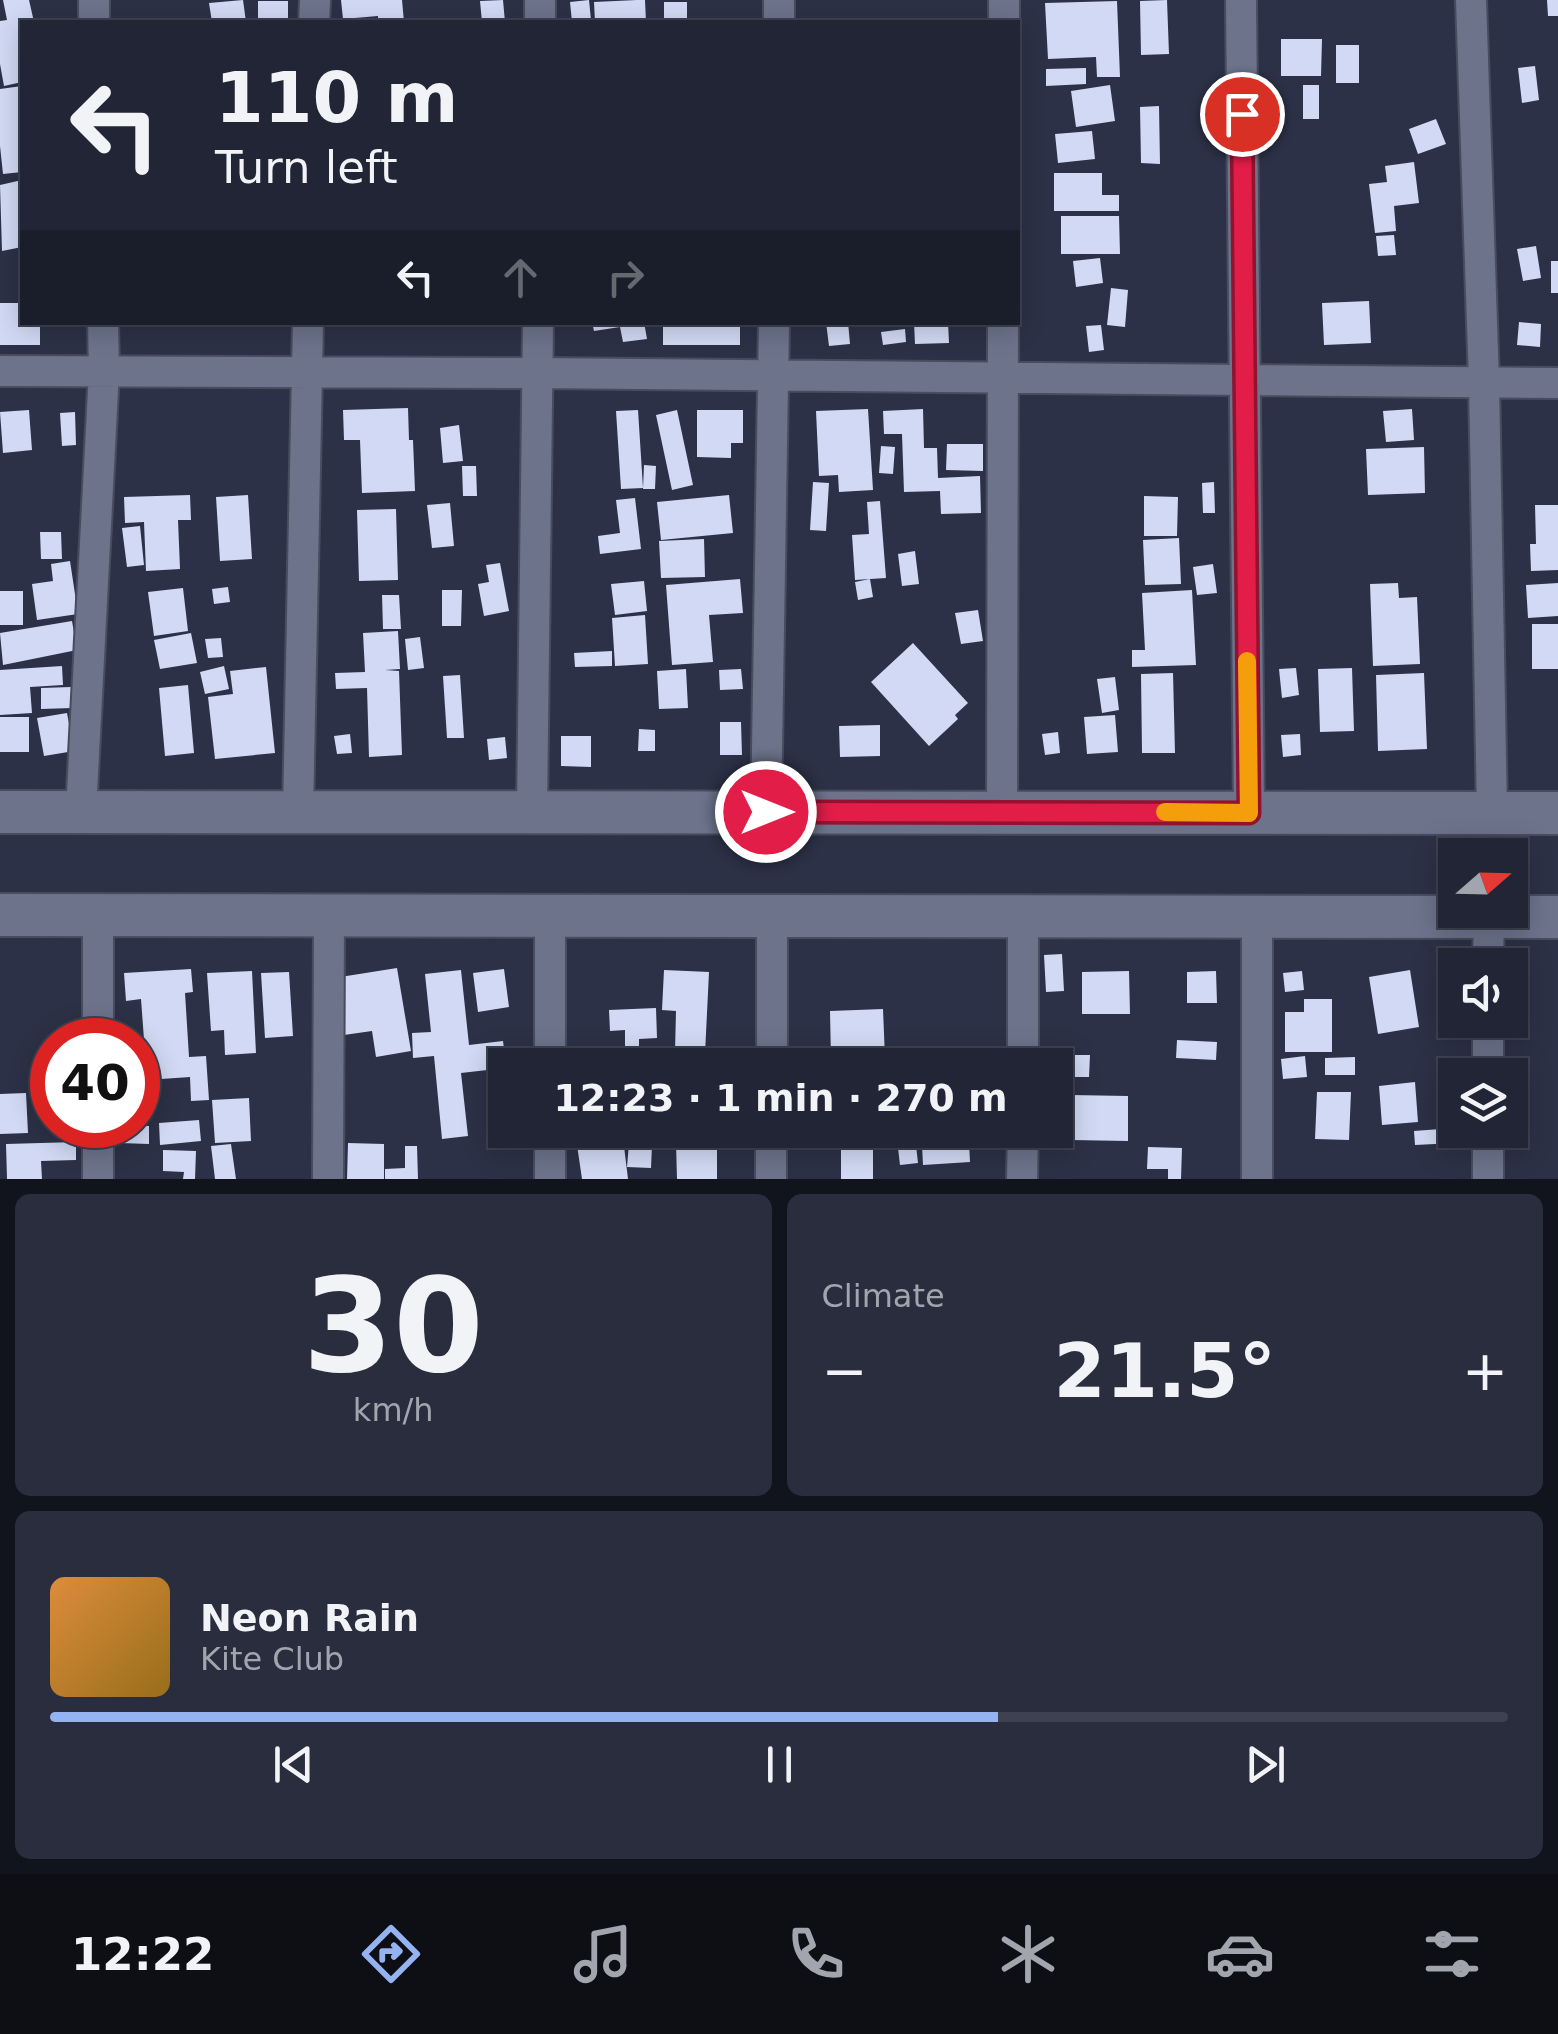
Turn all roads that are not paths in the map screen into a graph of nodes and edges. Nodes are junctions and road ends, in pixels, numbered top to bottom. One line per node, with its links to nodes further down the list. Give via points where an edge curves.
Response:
1 (1241, 0): 14 (street)
2 (1471, 0): 15 (street)
3 (102, 325): 9 (street)
4 (308, 325): 10 (street)
5 (538, 325): 11 (street)
6 (774, 325): 12 (street)
7 (1003, 325): 13 (street)
8 (0, 370): 9 (street)
9 (104, 371): 10 (street); 18 (street)
10 (307, 372): 11 (street); 19 (street)
11 (538, 373): 12 (street); 20 (street)
12 (773, 376): 13 (street); 21 (street)
13 (1003, 378): 14 (street); 22 (street)
14 (1244, 380): 15 (street); 23 (street)
15 (1484, 382): 16 (street); 24 (street)
16 (1558, 383)
17 (0, 812): 18 (street)
18 (81, 812): 19 (street)
19 (298, 812): 20 (street)
20 (532, 812): 21 (street)
21 (766, 812): 22 (street)
22 (1002, 812): 23 (street)
23 (1249, 813): 24 (street)
24 (1492, 813): 25 (street)
25 (1558, 813)
26 (0, 914): 27 (street)
27 (98, 915): 28 (street); 36 (street)
28 (329, 915): 29 (street); 46 (street)
29 (550, 915): 30 (street); 37 (street)
30 (772, 916): 31 (street); 38 (street)
31 (1023, 916): 32 (street); 39 (street)
32 (1257, 916): 33 (street); 50 (street)
33 (1438, 916)
34 (1528, 917): 35 (street)
35 (1558, 917)
36 (98, 1018)
37 (550, 1048)
38 (772, 1048)
39 (1023, 1048)
40 (98, 1148): 45 (street)
41 (550, 1148): 47 (street)
42 (772, 1148): 48 (street)
43 (1022, 1148): 49 (street)
44 (1488, 1148): 51 (street)
45 (98, 1179)
46 (328, 1179)
47 (550, 1179)
48 (771, 1179)
49 (1022, 1179)
50 (1257, 1179)
51 (1488, 1179)

